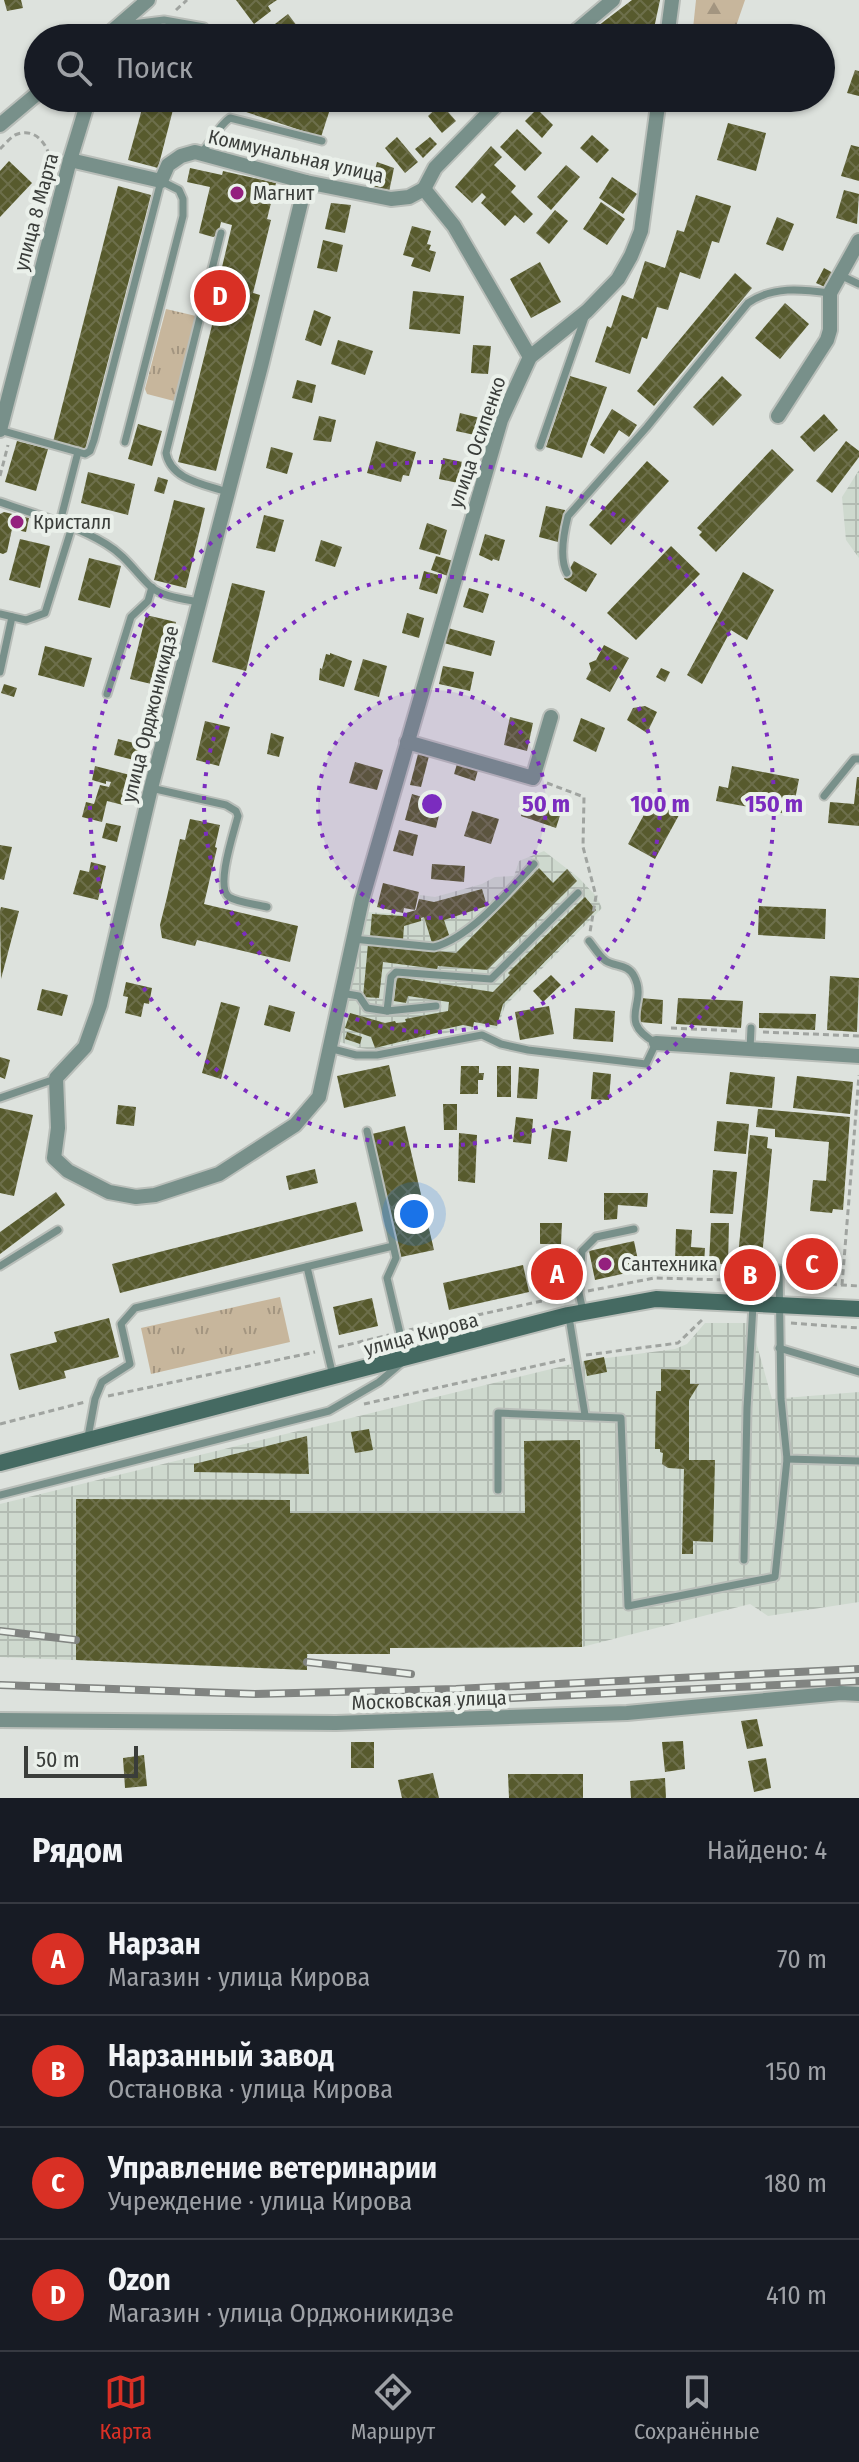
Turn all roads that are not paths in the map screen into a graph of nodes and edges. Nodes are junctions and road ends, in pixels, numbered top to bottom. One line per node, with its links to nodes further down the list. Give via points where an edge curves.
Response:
1 (148, 0): 4 (street)
2 (613, 0): 7 (street)
3 (672, 0): 8 (street)
4 (123, 24)
5 (148, 24): 6 (lane)
6 (187, 24)
7 (585, 24)
8 (669, 24)
9 (24, 105): 13 (street)
10 (85, 112): 16 (street, улица 8 Марта)
11 (489, 112): 19 (street, via 435,168)
12 (657, 112): 25 (street, улица Осипенко, via 641,231 618,279)
13 (0, 125)
14 (322, 141): 15 (lane, via 230,118)
15 (201, 153): 17 (street, Коммунальная улица, via 181,156 168,165); 18 (street, Коммунальная улица)
16 (70, 160): 17 (street); 28 (street, улица 8 Марта)
17 (161, 181): 29 (lane, via 179,190 183,216); 31 (lane, via 94,440 90,451)
18 (306, 182): 19 (street, Коммунальная улица, via 391,199); 32 (street, улица Орджоникидзе)
19 (424, 189): 26 (street, via 454,226)
20 (221, 233): 32 (lane, via 166,453 172,470)
21 (859, 241): 22 (street)
22 (840, 275): 23 (lane); 24 (street)
23 (859, 284)
24 (830, 293): 27 (street, via 827,340); 36 (lane, via 784,290 748,303 568,516)
25 (587, 311): 26 (street, улица Осипенко); 30 (lane)
26 (530, 357): 44 (street, улица Осипенко, via 501,420)
27 (778, 416)
28 (0, 430): 31 (lane)
29 (125, 442)
30 (540, 446)
31 (78, 452): 34 (lane)
32 (227, 492): 38 (street, улица Орджоникидзе)
33 (0, 502): 34 (lane)
34 (60, 522): 35 (lane)
35 (72, 527): 37 (lane, via 132,563); 40 (lane, via 45,613 33,619)
36 (567, 573)
37 (152, 587): 38 (lane); 42 (lane, via 148,601 131,617)
38 (199, 602): 46 (street, улица Орджоникидзе)
39 (0, 614): 40 (lane)
40 (12, 617): 41 (lane)
41 (0, 672)
42 (107, 694)
43 (551, 717): 44 (street, via 533,778)
44 (407, 742): 51 (street, улица Осипенко)
45 (859, 759): 47 (lane)
46 (151, 788): 50 (lane, via 236,811 225,891 229,897); 61 (street, улица Орджоникидзе, via 100,1005 85,1047)
47 (824, 796)
48 (534, 864): 51 (lane, via 492,909 447,943 434,947)
49 (578, 893): 55 (lane, via 491,979 396,972)
50 (267, 907)
51 (353, 939): 53 (street, улица Осипенко)
52 (589, 941): 57 (lane, via 607,961 633,974 635,1024 640,1034)
53 (341, 993): 55 (lane, via 359,996 367,1008); 58 (street, улица Осипенко)
54 (436, 1006): 55 (lane)
55 (387, 1011)
56 (751, 1028): 59 (lane)
57 (656, 1043): 58 (lane, via 646,1064 528,1050 482,1035 377,1055); 59 (street)
58 (329, 1048): 61 (street, улица Осипенко, via 319,1097 295,1125 219,1174 155,1195 109,1192 60,1166 54,1158)
59 (750, 1049): 60 (street)
60 (859, 1056)
61 (56, 1078): 62 (lane)
62 (0, 1098)
63 (367, 1131): 66 (lane)
64 (634, 1229): 73 (lane, via 596,1237 582,1251)
65 (58, 1230): 67 (lane)
66 (393, 1246): 68 (lane); 75 (lane, via 396,1258 387,1278)
67 (0, 1266)
68 (307, 1267): 77 (lane); 79 (lane, via 135,1308 121,1324 130,1364 102,1382)
69 (779, 1269): 71 (lane)
70 (753, 1303): 71 (street, улица Кирова); 73 (street, улица Кирова, via 656,1299); 85 (lane)
71 (778, 1304): 72 (street, улица Кирова); 74 (lane)
72 (859, 1309)
73 (576, 1313): 75 (street, улица Кирова); 78 (lane)
74 (779, 1348): 76 (lane); 80 (lane)
75 (406, 1359): 77 (street, улица Кирова); 84 (lane, via 329,1411)
76 (859, 1372)
77 (333, 1378): 79 (street, улица Кирова)
78 (585, 1415): 80 (lane, via 621,1418 628,1606 775,1577); 83 (lane, via 498,1413)
79 (88, 1441): 82 (street, улица Кирова)
80 (787, 1459): 81 (lane)
81 (859, 1461)
82 (0, 1463)
83 (498, 1490)
84 (0, 1495)
85 (744, 1560)
86 (859, 1694): 87 (street, Московская улица, via 627,1713 351,1723)
87 (0, 1720)

